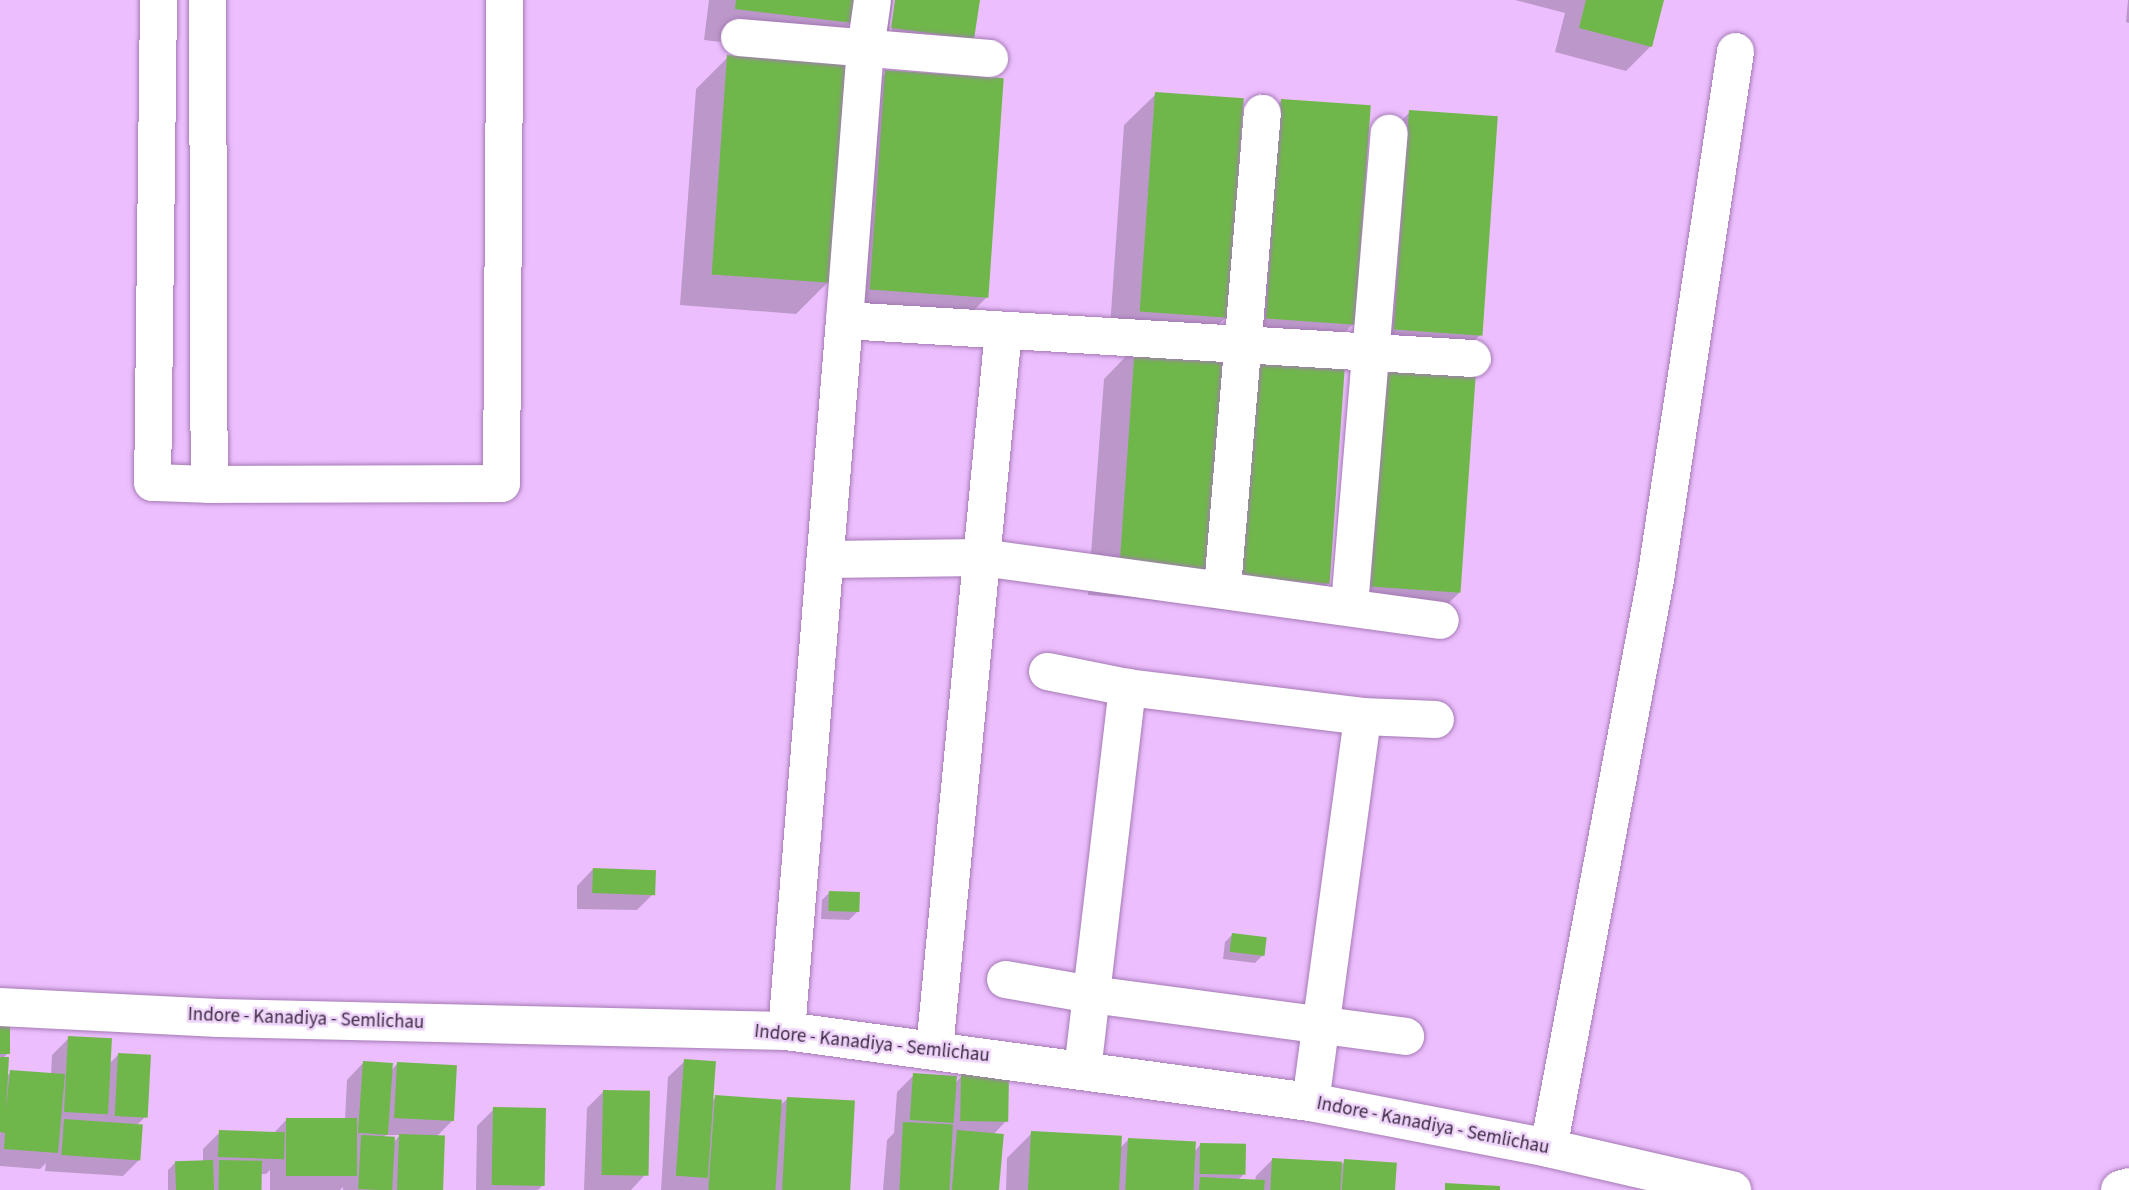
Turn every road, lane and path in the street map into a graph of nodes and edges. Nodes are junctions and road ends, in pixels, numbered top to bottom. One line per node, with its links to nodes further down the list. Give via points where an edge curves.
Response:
1 (158, 0): 16 (street, via 152,482)
2 (206, 0): 16 (street)
3 (504, 0): 16 (street, via 501,483)
4 (872, 0): 6 (street)
5 (739, 37): 6 (street)
6 (865, 49): 8 (street); 11 (street)
7 (1735, 51): 35 (street, via 1655,579)
8 (989, 58)
9 (1262, 113): 13 (street)
10 (1389, 133): 14 (street)
11 (844, 320): 12 (street); 18 (street)
12 (1003, 330): 13 (street); 17 (street)
13 (1244, 344): 14 (street); 19 (street)
14 (1371, 352): 15 (street); 20 (street)
15 (1472, 358)
16 (209, 484)
17 (981, 556): 18 (street); 19 (street); 32 (street)
18 (825, 559): 30 (street)
19 (1222, 587): 20 (street)
20 (1349, 606): 21 (street)
21 (1440, 620)
22 (1047, 671): 23 (street)
23 (1127, 687): 24 (street); 27 (street)
24 (1362, 716): 25 (street); 29 (street)
25 (1435, 719)
26 (1005, 979): 27 (street)
27 (1091, 994): 29 (street); 33 (street)
28 (0, 1007): 30 (main road, Indore - Kanadiya - Semlichau, via 219,1018)
29 (1321, 1023): 31 (street); 34 (street)
30 (786, 1031): 32 (main road, Indore - Kanadiya - Semlichau)
31 (1405, 1036)
32 (934, 1049): 33 (main road, Indore - Kanadiya - Semlichau)
33 (1082, 1070): 34 (main road, Indore - Kanadiya - Semlichau)
34 (1310, 1102): 35 (main road, Indore - Kanadiya - Semlichau)
35 (1548, 1148): 37 (main road, Indore - Kanadiya - Semlichau)
36 (2129, 1187): 38 (main road)
37 (1721, 1189)
38 (2120, 1190)

